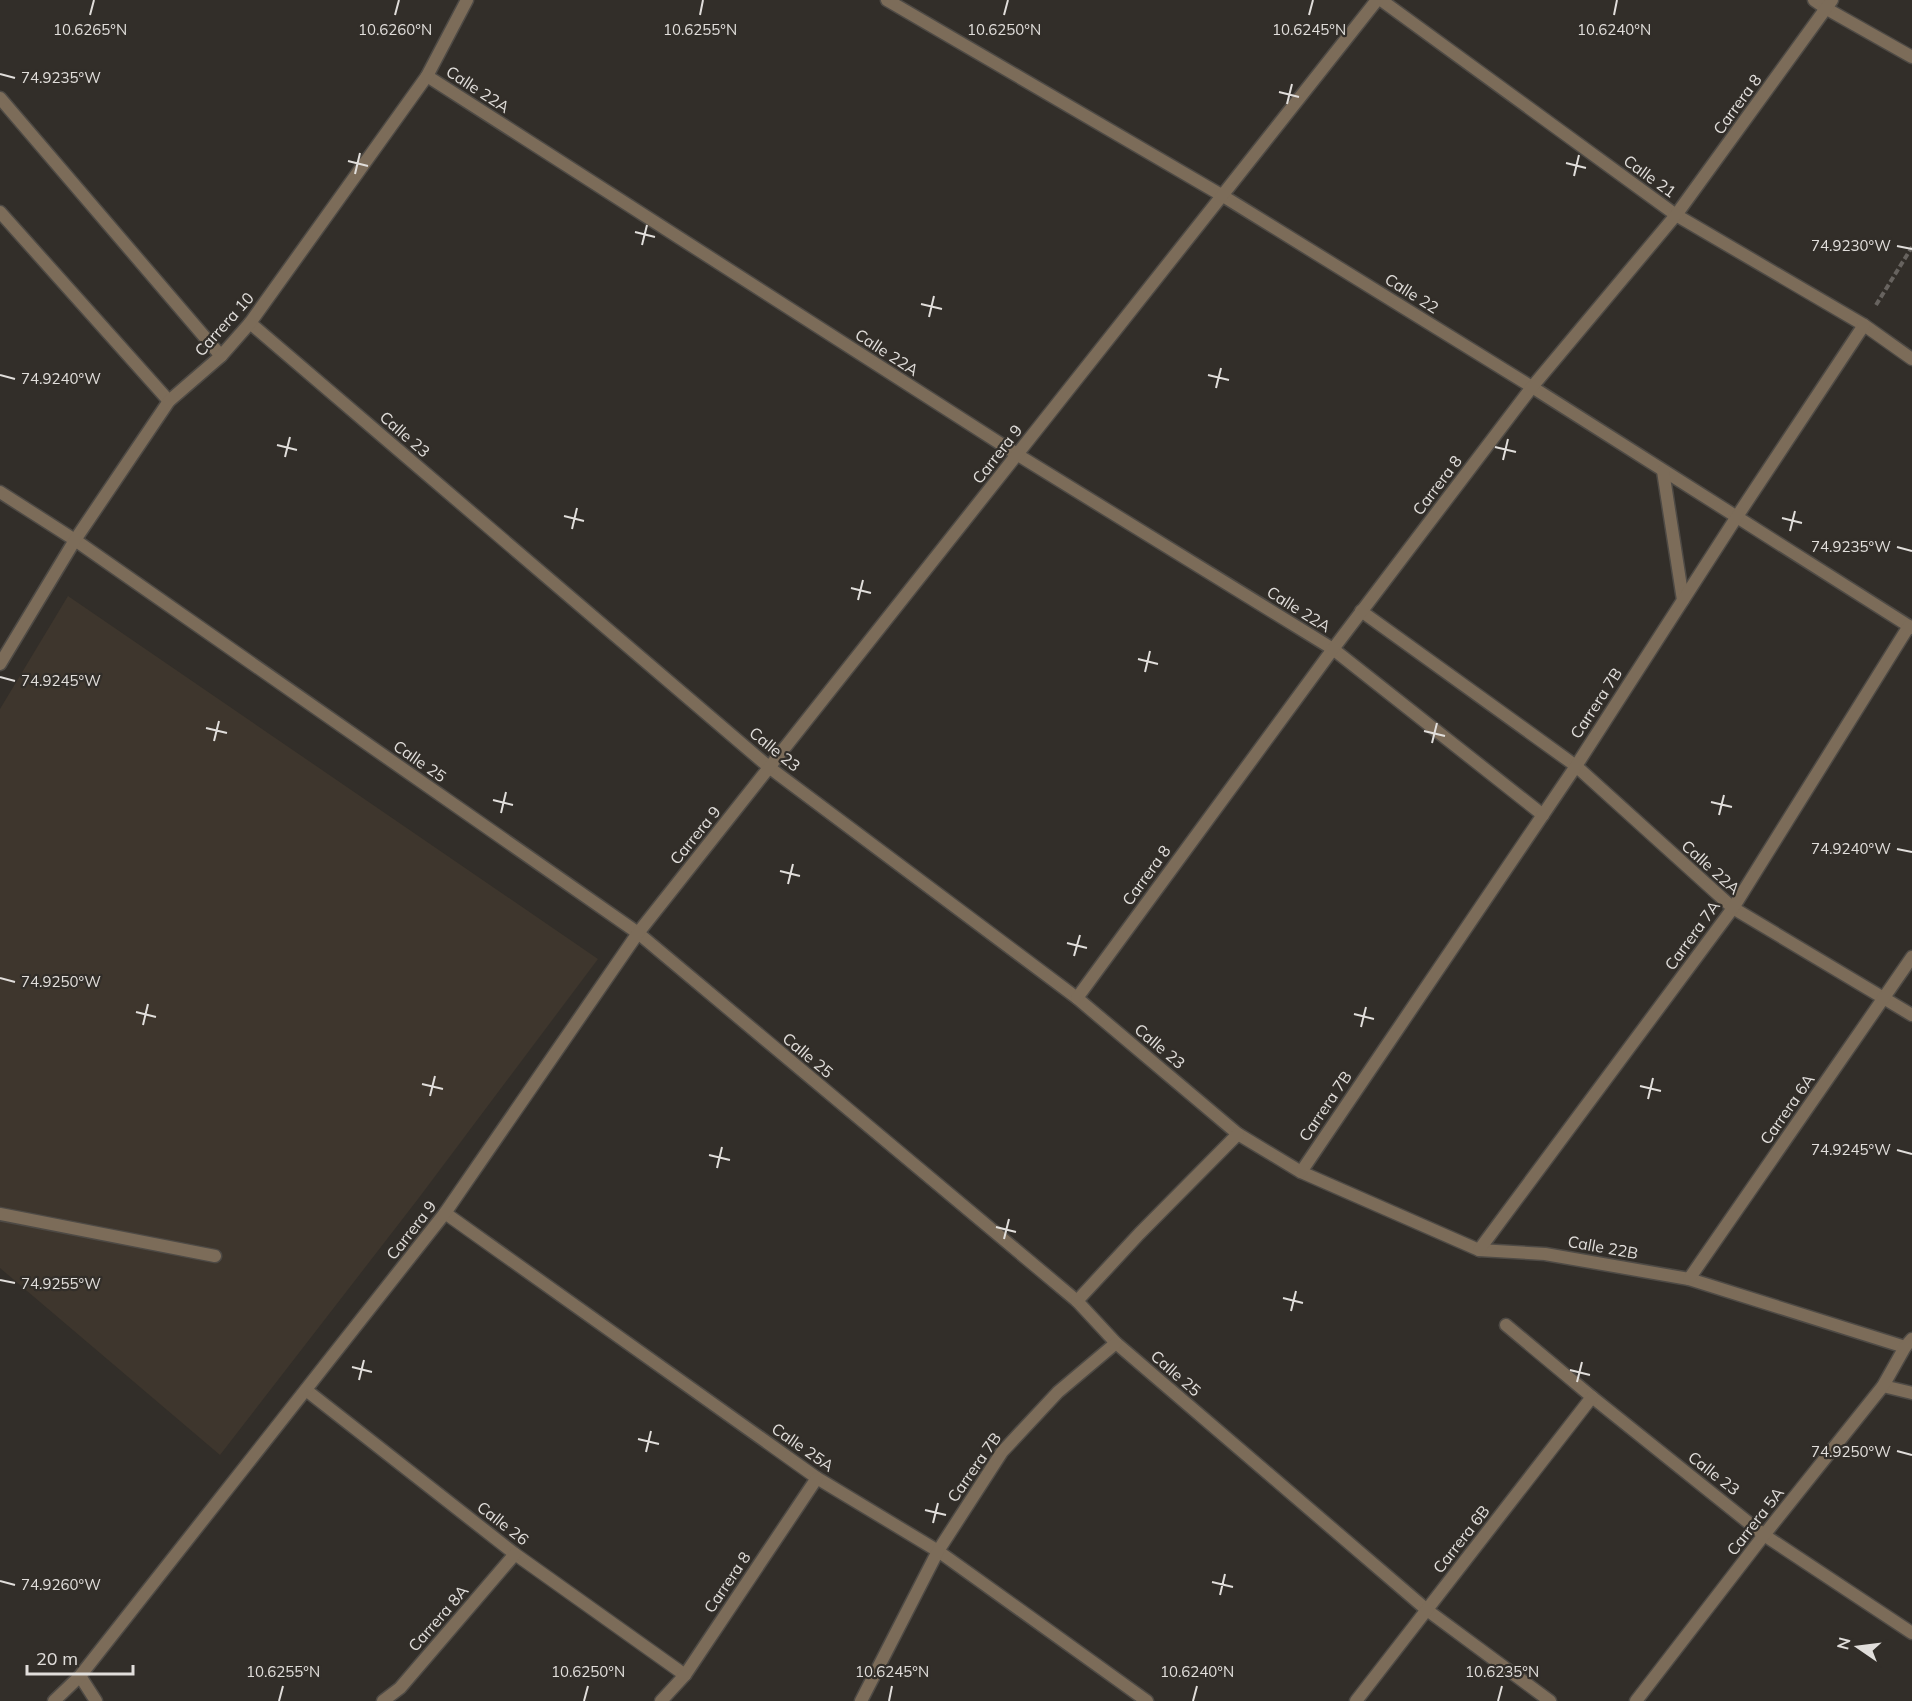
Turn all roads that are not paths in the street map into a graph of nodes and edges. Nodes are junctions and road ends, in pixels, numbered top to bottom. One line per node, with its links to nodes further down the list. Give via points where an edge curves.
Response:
1 (467, 0): 7 (street, Carrera 10)
2 (887, 0): 9 (street, Calle 22)
3 (1379, 0): 9 (street, Carrera 9); 11 (street, Calle 21)
4 (1814, 0): 5 (street)
5 (1829, 5): 6 (street); 11 (street, Carrera 8)
6 (1912, 57)
7 (427, 76): 12 (street, Carrera 10); 18 (street, Calle 22A)
8 (0, 98): 14 (street)
9 (1223, 196): 16 (street, Calle 22); 18 (street, Carrera 9)
10 (0, 212): 17 (street)
11 (1676, 215): 13 (street, Calle 21); 16 (street, Carrera 8)
12 (250, 323): 14 (street, Carrera 10); 29 (street, Calle 23)
13 (1864, 326): 15 (street, Calle 21); 21 (street, Carrera 7B)
14 (221, 356): 17 (street, Carrera 10)
15 (1912, 359)
16 (1533, 387): 19 (street, Calle 22); 24 (street, Carrera 8)
17 (169, 401): 22 (street, Carrera 10)
18 (1018, 455): 26 (street, Calle 22A); 29 (street, Carrera 9)
19 (1663, 471): 21 (street, Calle 22); 23 (street)
20 (0, 492): 22 (street, Calle 25)
21 (1736, 518): 23 (street, Carrera 7B); 25 (street, Calle 22)
22 (75, 540): 27 (street, Carrera 10); 32 (street, Calle 25)
23 (1683, 600): 28 (street, Carrera 7B)
24 (1361, 611): 26 (street, Carrera 8); 28 (street, Calle 22A)
25 (1910, 627): 31 (street, Carrera 7A)
26 (1333, 649): 30 (street, Calle 22A); 34 (street, Carrera 8)
27 (0, 664)
28 (1576, 766): 30 (street, Carrera 7B); 31 (street, Calle 22A)
29 (770, 768): 32 (street, Carrera 9); 34 (street, Calle 23)
30 (1543, 815): 38 (street, Carrera 7B)
31 (1733, 908): 35 (street, Calle 22A); 41 (street, Carrera 7A)
32 (638, 933): 40 (street, Carrera 9); 44 (street, Calle 25)
33 (1912, 957): 35 (street, Carrera 6A)
34 (1077, 998): 37 (street, Calle 23)
35 (1885, 998): 36 (street, Calle 22A); 43 (street, Carrera 6A)
36 (1912, 1015)
37 (1238, 1134): 38 (street, Calle 23); 44 (street)
38 (1301, 1172): 41 (street, Calle 22B)
39 (0, 1214): 42 (street)
40 (445, 1214): 49 (street, Carrera 9); 52 (street, Calle 25A)
41 (1479, 1250): 43 (street, Calle 22B, via 1545,1254)
42 (215, 1256)
43 (1689, 1279): 47 (street, Calle 22B)
44 (1077, 1301): 46 (street, Calle 25)
45 (1506, 1325): 51 (street, Calle 23)
46 (1116, 1343): 54 (street, Carrera 7B, via 1058,1392 1002,1452); 56 (street, Calle 25)
47 (1908, 1343): 48 (street, Carrera 5A)
48 (1883, 1386): 50 (street); 53 (street, Carrera 5A)
49 (306, 1390): 55 (street, Calle 26); 59 (street, Carrera 9)
50 (1912, 1393)
51 (1592, 1398): 53 (street, Calle 23); 56 (street, Carrera 6B)
52 (818, 1478): 54 (street, Calle 25A); 58 (street, Carrera 8)
53 (1764, 1534): 57 (street, Calle 23); 68 (street, Carrera 5A)
54 (938, 1551): 64 (street, Carrera 7B); 65 (street, Calle 25A)
55 (515, 1554): 58 (street, Calle 26); 62 (street, Carrera 8A, via 399,1688)
56 (1427, 1610): 66 (street, Carrera 6B); 67 (street, Calle 25)
57 (1912, 1634)
58 (685, 1675): 63 (street, Carrera 8)
59 (80, 1676): 60 (street, Carrera 9); 61 (street)
60 (54, 1701)
61 (96, 1701)
62 (383, 1701)
63 (661, 1701)
64 (861, 1701)
65 (1147, 1701)
66 (1356, 1701)
67 (1550, 1701)
68 (1636, 1701)

